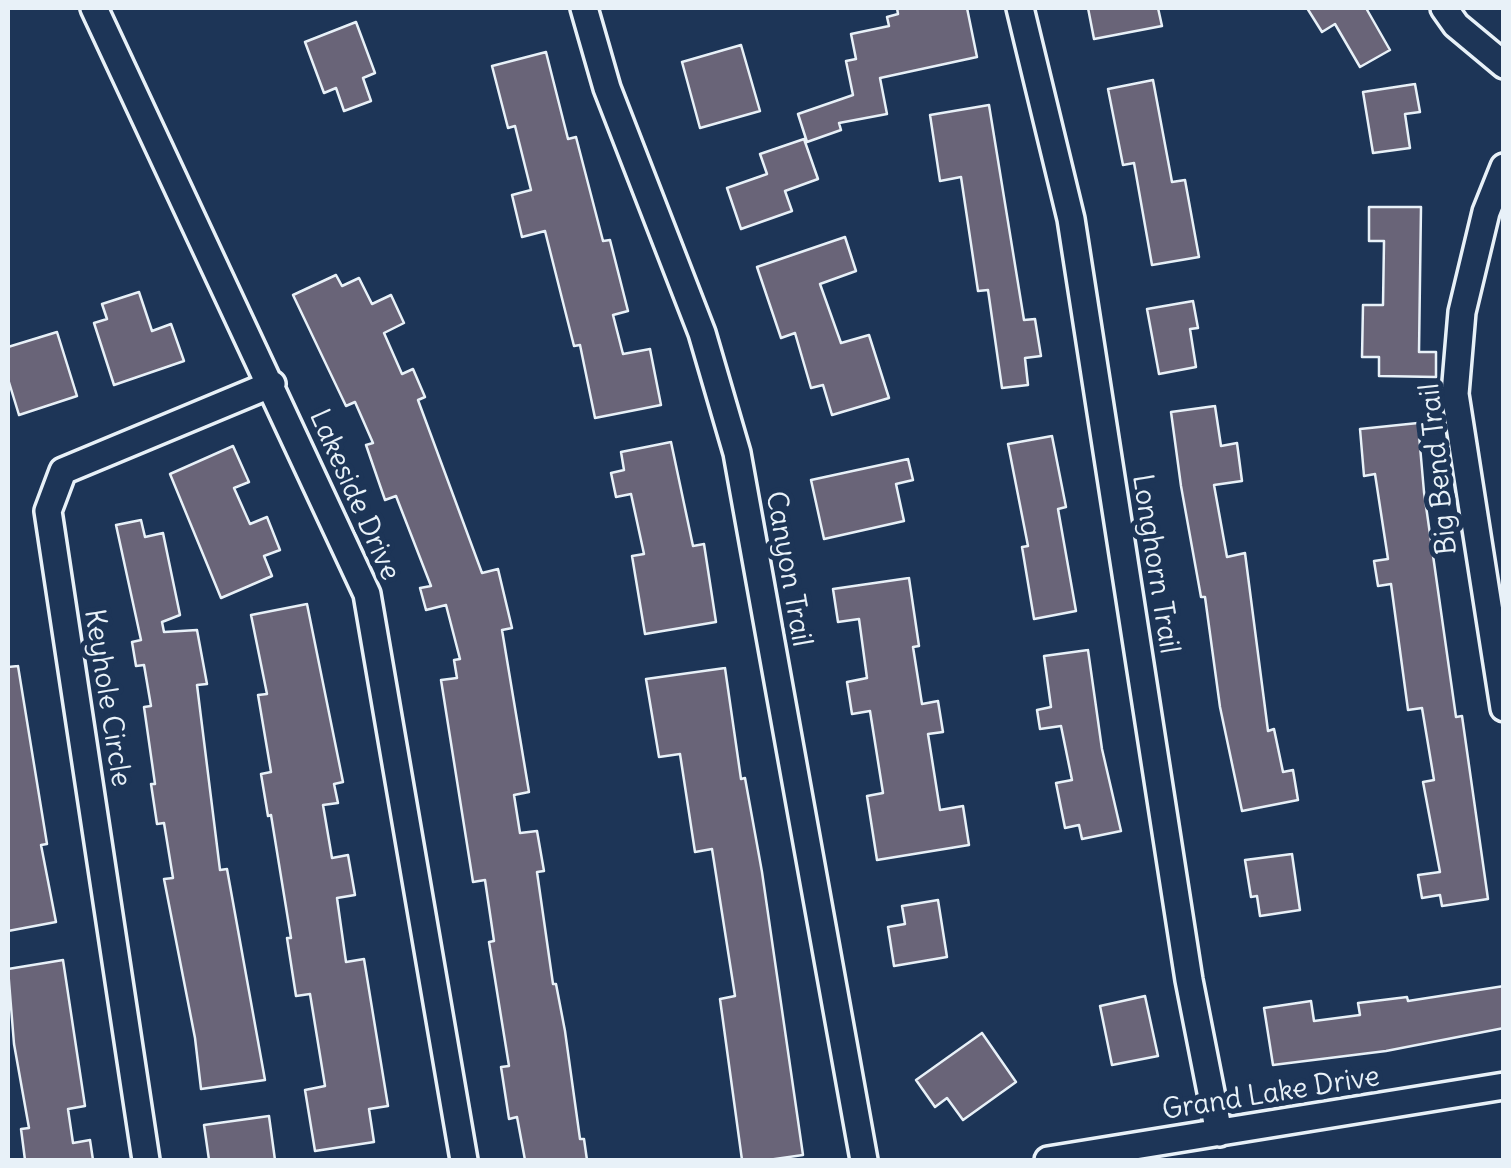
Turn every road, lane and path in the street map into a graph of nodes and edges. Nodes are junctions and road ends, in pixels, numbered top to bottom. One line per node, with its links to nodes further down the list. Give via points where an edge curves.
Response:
1 (94, 8): 7 (street, Lakeside Drive)
2 (584, 8): 13 (street, Canyon Trail, via 607,88 702,333 737,453)
3 (1020, 8): 10 (street, Longhorn Trail, via 1071,219)
4 (1444, 8): 5 (street)
5 (1504, 65)
6 (1504, 167): 8 (street, Big Bend Trail, via 1462,312 1455,394)
7 (272, 384): 11 (street, Keyhole Circle, via 62,471 48,511); 12 (street, Lakeside Drive, via 367,594)
8 (1504, 708)
9 (1504, 1086): 10 (street, Grand Lake Drive)
10 (1219, 1133): 14 (street, Grand Lake Drive)
11 (146, 1160)
12 (464, 1160)
13 (864, 1160)
14 (1048, 1160)

